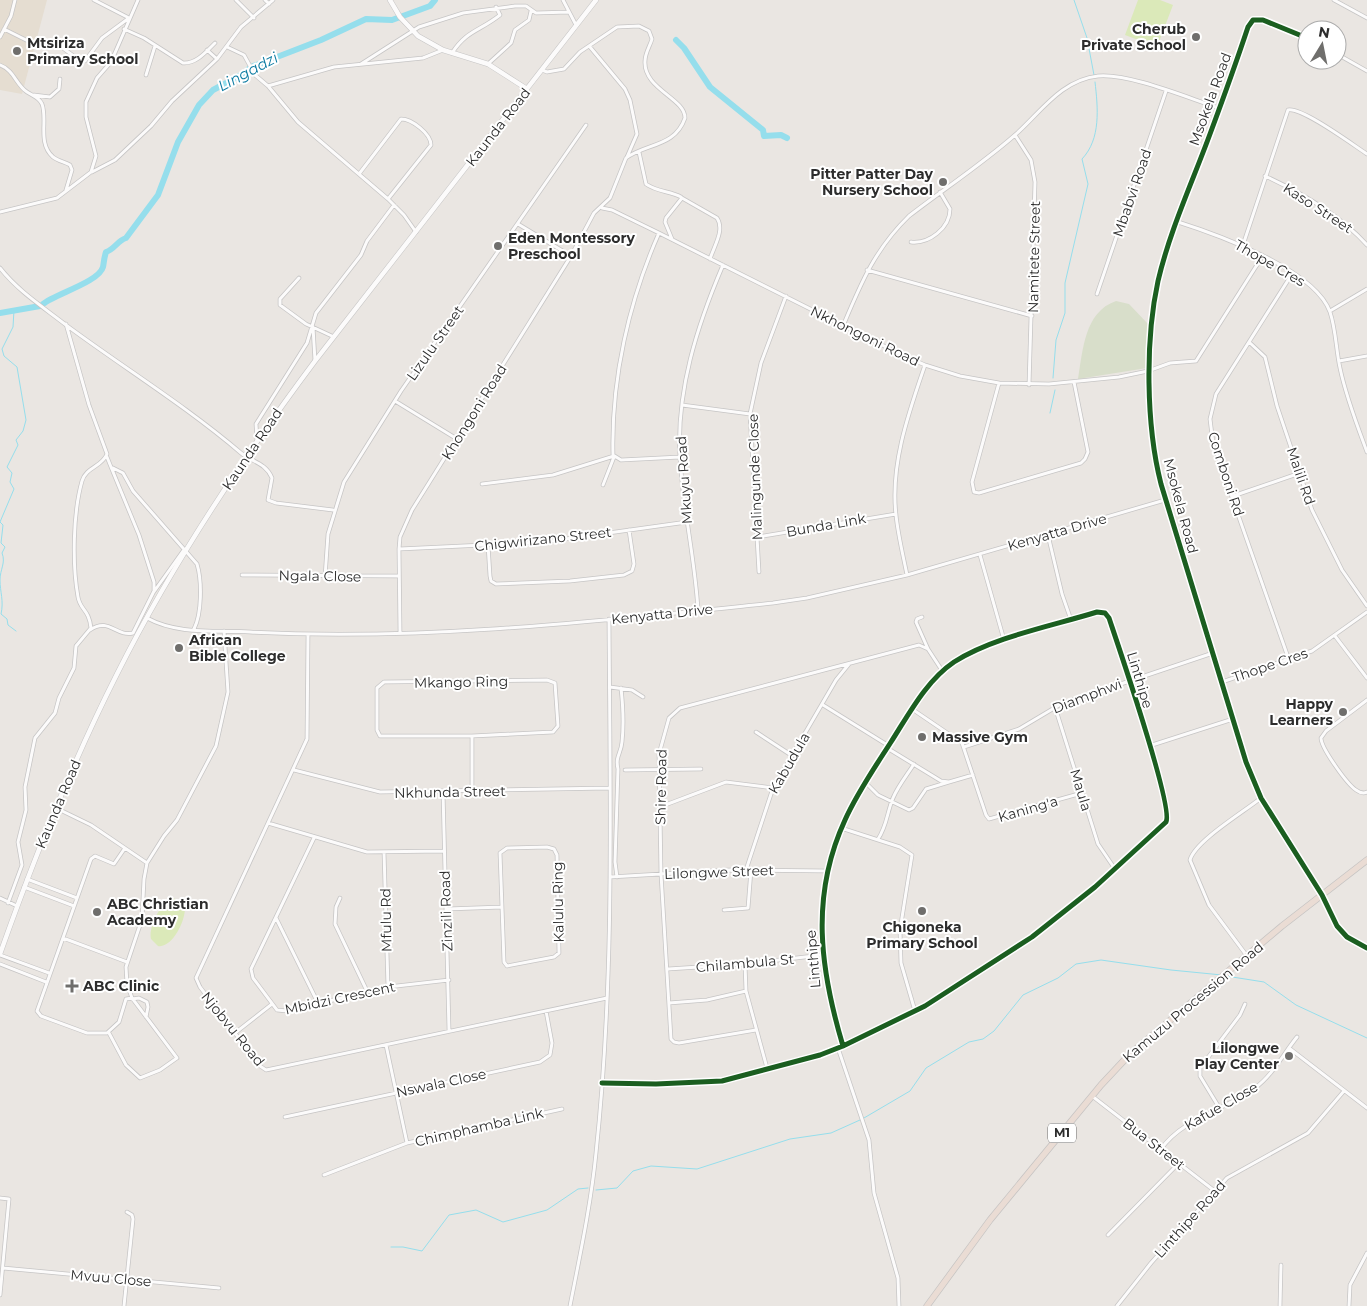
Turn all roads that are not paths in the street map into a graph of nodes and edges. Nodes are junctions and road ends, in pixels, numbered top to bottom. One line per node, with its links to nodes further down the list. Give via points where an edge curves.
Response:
1 (15, 0): 19 (street)
2 (94, 0): 15 (street)
3 (138, 0): 15 (street)
4 (236, 0): 16 (street)
5 (265, 0): 11 (street)
6 (273, 0): 11 (street)
7 (390, 0): 21 (main road)
8 (563, 0): 14 (street)
9 (596, 0): 18 (main road, Kaunda Road)
10 (1334, 0): 17 (street)
11 (269, 4): 16 (street)
12 (496, 7): 13 (street, via 523,6); 21 (street, via 464,13); 30 (street, via 500,15 494,22 464,37)
13 (531, 11): 14 (street); 34 (street, via 529,20 515,30 510,43)
14 (569, 12): 18 (street)
15 (129, 18): 19 (street, via 102,38 84,62 56,43 32,43); 20 (street)
16 (254, 18): 26 (street, via 241,27)
17 (1367, 18)
18 (576, 26): 36 (main road, Kaunda Road)
19 (4, 29): 23 (street)
20 (124, 29): 25 (street); 50 (street, via 111,62 97,78 86,102 86,117 96,156)
21 (412, 32): 29 (main road); 33 (street)
22 (1297, 34): 44 (street, Msokela Road, via 1263,20 1253,20 1248,26)
23 (0, 37)
24 (214, 43): 28 (street)
25 (155, 46): 28 (street, via 188,63); 38 (street)
26 (227, 46): 31 (street); 40 (street, via 244,55 255,75)
27 (590, 47): 36 (street, via 580,52 563,70); 47 (street, via 617,27 639,26 651,34 645,59 646,72 682,109 685,118 668,140); 49 (street, Khongoni Road, via 625,89 630,100 637,134)
28 (208, 50): 31 (street)
29 (443, 50): 30 (main road); 33 (street, via 423,58)
30 (452, 53): 34 (main road)
31 (217, 58): 50 (street, via 115,160)
32 (1347, 60): 37 (street)
33 (361, 64): 40 (street, via 322,69)
34 (488, 64): 41 (main road)
35 (0, 65): 43 (street, via 10,70 26,91)
36 (542, 70): 41 (main road, Kaunda Road)
37 (1367, 71)
38 (146, 75)
39 (60, 79): 43 (street, via 59,89 50,97)
40 (268, 86): 51 (street, via 298,122)
41 (527, 89): 62 (main road, Kaunda Road)
42 (1166, 91): 44 (street); 46 (street, via 1123,78 1090,78 1066,87 1054,96); 77 (street, Mbabvi Road)
43 (34, 95): 54 (street, via 42,105 44,140 48,151 70,165 71,175)
44 (1219, 108): 60 (street, Msokela Road)
45 (586, 125): 61 (street, Lizulu Street)
46 (1016, 134): 53 (street); 80 (street, Namitete Street, via 1025,147 1035,174)
47 (639, 152): 49 (street); 55 (street, via 646,184)
48 (1367, 154): 52 (street, via 1295,109 1288,110)
49 (626, 158): 58 (street, Khongoni Road, via 610,198)
50 (91, 172): 54 (street)
51 (359, 174): 56 (street); 56 (street, via 401,119 428,136 431,145)
52 (1265, 176): 66 (street); 67 (street, Kaso Street, via 1317,204)
53 (940, 192): 65 (street, via 950,209 948,221 929,239); 73 (street, via 897,227)
54 (64, 193): 59 (street, via 42,203)
55 (682, 198): 64 (street, via 665,222); 70 (street, via 717,218 720,223)
56 (388, 199): 57 (street)
57 (394, 205): 62 (street); 83 (street, via 361,255 316,313)
58 (601, 208): 63 (street, Nkhongoni Road, via 612,210); 68 (street, Khongoni Road, via 594,213)
59 (0, 212)
60 (1175, 221): 66 (street, Thope Cres); 90 (street, Msokela Road, via 1155,298)
61 (518, 224): 68 (street); 94 (street, Lizulu Street)
62 (416, 232): 84 (main road, Kaunda Road)
63 (659, 233): 64 (street, Nkhongoni Road); 103 (street, via 623,343)
64 (672, 239): 70 (street, Nkhongoni Road)
65 (911, 242)
66 (1243, 245): 69 (street, Thope Cres)
67 (1367, 245)
68 (572, 256): 99 (street, Khongoni Road)
69 (1262, 256): 74 (street, Thope Cres); 90 (street, Nkhongoni Road, via 1196,361 1170,363)
70 (710, 259): 71 (street, Nkhongoni Road)
71 (723, 265): 78 (street, Nkhongoni Road); 95 (street, Mkuyu Road, via 698,326)
72 (0, 268): 81 (street, via 19,289)
73 (867, 270): 80 (street); 82 (street)
74 (1292, 274): 79 (street, Thope Cres, via 1312,288); 85 (street, Comboni Rd)
75 (298, 278): 83 (street, via 279,303)
76 (1367, 289): 79 (street)
77 (1097, 294)
78 (786, 296): 82 (street, Nkhongoni Road); 96 (street, Malingunde Close, via 763,356)
79 (1330, 311): 88 (street, Thope Cres)
80 (1032, 316): 93 (street, Namitete Street)
81 (66, 324): 102 (street); 104 (street)
82 (843, 326): 89 (street, Nkhongoni Road)
83 (313, 327): 84 (street); 87 (street); 100 (street, via 307,343 256,424)
84 (334, 337): 87 (main road, Kaunda Road)
85 (1249, 342): 107 (street, Malili Rd, via 1265,357 1277,406); 110 (street, Comboni Rd, via 1219,388 1211,412 1214,443)
86 (1367, 356): 88 (street)
87 (315, 361): 100 (main road, Kaunda Road)
88 (1339, 361): 98 (street, Thope Cres)
89 (925, 366): 92 (street, Nkhongoni Road); 113 (street, via 903,432)
90 (1148, 371): 91 (street, Nkhongoni Road); 111 (street, Msokela Road, via 1158,475)
91 (1074, 382): 92 (street, via 1088,452 1085,459 974,492 972,482); 93 (street, Nkhongoni Road)
92 (999, 383): 93 (street, Nkhongoni Road)
93 (1029, 385)
94 (396, 400): 99 (street); 112 (street, Lizulu Street, via 344,482)
95 (682, 405): 96 (street); 105 (street, Mkuyu Road)
96 (750, 414): 117 (street, Malingunde Close)
97 (1367, 432): 98 (street)
98 (1360, 434): 101 (street, Thope Cres)
99 (457, 439): 119 (street, Khongoni Road, via 412,510 400,537)
100 (257, 441): 104 (main road, Kaunda Road)
101 (1367, 452)
102 (106, 456): 106 (street); 135 (street, via 82,479 76,530 78,598 90,615)
103 (614, 456): 105 (street, via 621,460); 108 (street, via 553,475); 109 (street)
104 (246, 457): 112 (street, via 256,460 268,470 272,478 267,498 276,503); 120 (main road, Kaunda Road)
105 (680, 457): 114 (street, Mkuyu Road)
106 (111, 467): 120 (street, via 123,473 133,491); 127 (street, via 152,572)
107 (1300, 473): 110 (street); 128 (street, Malili Rd, via 1323,533)
108 (482, 484)
109 (603, 485)
110 (1233, 496): 144 (street, Comboni Rd)
111 (1166, 500): 116 (street, Kenyatta Drive); 143 (street, Msokela Road)
112 (333, 510): 126 (street, Lizulu Street)
113 (896, 514): 117 (street, Bunda Link); 124 (street)
114 (687, 522): 115 (street, Chigwirizano Street); 129 (street, Mkuyu Road)
115 (629, 530): 118 (street, Chigwirizano Street, via 544,542); 118 (street, via 632,571 624,575 570,581 495,583 490,576)
116 (1048, 535): 121 (street, Kenyatta Drive); 134 (street)
117 (757, 537): 122 (street, Malingunde Close)
118 (488, 545): 119 (street, Chigwirizano Street)
119 (399, 549): 125 (street, Khongoni Road)
120 (185, 550): 127 (street); 132 (main road, Kaunda Road); 136 (street, via 197,564 200,575 200,616)
121 (980, 555): 124 (street, Kenyatta Drive); 141 (street)
122 (759, 572)
123 (242, 575): 126 (street, Ngala Close)
124 (907, 575): 129 (street, Kenyatta Drive, via 789,601)
125 (398, 576): 126 (street, Ngala Close); 138 (street, Khongoni Road)
126 (325, 577)
127 (153, 594): 135 (street, via 133,634 105,625 97,625)
128 (1367, 606)
129 (698, 610): 133 (street, Kenyatta Drive)
130 (1367, 612): 140 (street, Thope Cres)
131 (922, 617): 142 (street, via 916,622)
132 (147, 618): 136 (street, Kenyatta Drive, via 168,627); 181 (main road, Kaunda Road, via 113,682)
133 (608, 619): 138 (street, Kenyatta Drive, via 473,631); 150 (street)
134 (1071, 620): 141 (street, Linthipe); 148 (street, Linthipe, via 1100,611 1108,615)
135 (90, 630): 203 (street, via 76,646 74,668 55,713 35,738 25,787 26,810 18,842 22,865)
136 (193, 630): 137 (street, Kenyatta Drive)
137 (224, 631): 139 (street, Kenyatta Drive); 190 (street, via 227,697 216,746 177,820)
138 (400, 632): 139 (street, Kenyatta Drive)
139 (308, 635): 166 (street, Njobvu Road, via 309,728)
140 (1335, 636): 144 (street, Thope Cres); 147 (street)
141 (1004, 640): 146 (street, Linthipe, via 963,658)
142 (928, 649): 145 (street, Shire Road, via 915,646); 146 (street)
143 (1213, 653): 148 (street, Diamphwi); 149 (street, Msokela Road)
144 (1289, 660): 149 (street, Thope Cres)
145 (850, 664): 154 (street, Kabudula, via 836,680); 168 (street, Shire Road, via 675,711 663,736)
146 (942, 672): 156 (street, Linthipe)
147 (1367, 678)
148 (1128, 680): 155 (street, Diamphwi); 160 (street, Linthipe)
149 (1222, 682): 157 (street, Msokela Road)
150 (610, 687): 151 (street); 172 (street)
151 (621, 688): 152 (street, via 636,691); 196 (street, via 622,744 616,760)
152 (643, 697)
153 (1367, 700): 176 (street, via 1321,738 1322,747 1353,788 1360,793)
154 (823, 706): 161 (street); 163 (street, Kabudula)
155 (1055, 707): 162 (street, Diamphwi, via 1019,729); 177 (street, Maula)
156 (912, 709): 161 (street, Linthipe); 162 (street, via 954,735)
157 (1233, 719): 160 (street); 178 (street, Msokela Road)
158 (756, 732): 163 (street)
159 (472, 736): 159 (street, Mkango Ring, via 554,731 558,726 555,682 384,682 376,688 380,736); 174 (street)
160 (1150, 746): 191 (street, Linthipe, via 1168,820)
161 (888, 747): 164 (street); 171 (street, Linthipe)
162 (964, 747): 169 (street, Kaning'a)
163 (791, 755): 173 (street, Kabudula)
164 (914, 764): 170 (street, via 941,781); 179 (street)
165 (701, 769): 168 (street)
166 (294, 770): 175 (street, Nkhunda Street, via 370,791); 182 (street, Njobvu Road)
167 (625, 770): 168 (street)
168 (659, 770): 180 (street, Shire Road)
169 (973, 775): 170 (street); 177 (street, Kaning'a, via 990,820)
170 (949, 782): 179 (street, via 926,789 911,810)
171 (866, 783): 179 (street); 183 (street, Linthipe)
172 (610, 788): 174 (street, Nkhunda Street); 195 (street)
173 (773, 788): 180 (street, via 726,782); 192 (street, Kabudula)
174 (472, 791): 175 (street, Nkhunda Street)
175 (443, 792): 187 (street, Zinzili Road)
176 (1367, 792)
177 (1082, 793): 191 (street, Maula, via 1100,850)
178 (1261, 798): 199 (street, Msokela Road); 214 (street, via 1219,829 1190,860 1209,905)
179 (891, 802): 185 (street, via 886,825)
180 (660, 807): 194 (street, Shire Road)
181 (56, 808): 186 (street, via 85,821); 197 (main road, Kaunda Road)
182 (268, 823): 184 (street); 237 (street, Njobvu Road, via 196,976 200,988)
183 (841, 828): 185 (street); 193 (street, Linthipe)
184 (314, 838): 188 (street, via 367,852); 209 (street, Mbidzi Crescent)
185 (878, 839): 232 (street, via 900,847 912,856 900,930 901,963)
186 (125, 848): 190 (street); 201 (street, via 114,864 92,857)
187 (444, 851): 188 (street); 207 (street, Zinzili Road)
188 (384, 852): 222 (street, Mfulu Rd)
189 (1367, 860): 199 (highway, Kamuzu Procession Road / M1)
190 (147, 863): 215 (street, via 142,919)
191 (1115, 869): 232 (street, Linthipe, via 1032,937)
192 (748, 870): 193 (street, Lilongwe Street); 194 (street, Lilongwe Street); 208 (street, Kabudula, via 748,908)
193 (828, 871): 213 (street, Linthipe, via 821,931)
194 (661, 874): 196 (street, Lilongwe Street); 218 (street, Shire Road)
195 (610, 877): 196 (street, Lilongwe Street); 226 (street)
196 (617, 877)
197 (27, 879): 198 (main road, Kaunda Road); 201 (street)
198 (24, 887): 204 (main road, Kaunda Road); 205 (street)
199 (1322, 895): 211 (street, Msokela Road, via 1344,935); 214 (highway, Kamuzu Procession Road / M1)
200 (0, 898): 203 (street)
201 (77, 898): 205 (street)
202 (340, 898): 223 (street, via 335,924)
203 (8, 902): 204 (street)
204 (17, 906): 212 (main road, Kaunda Road)
205 (74, 906): 210 (street)
206 (502, 907): 206 (street, Kalulu Ring, via 505,964 513,966 558,954 557,855 554,849 506,848 501,851); 207 (street)
207 (447, 909): 220 (street, Zinzili Road)
208 (724, 910)
209 (276, 918): 227 (street); 229 (street, Mbidzi Crescent, via 251,971 252,978)
210 (63, 938): 215 (street); 219 (street)
211 (1367, 948)
212 (0, 954): 219 (street)
213 (822, 955): 217 (street, Chilambula St); 240 (street, Linthipe, via 828,995)
214 (1247, 956): 247 (highway, Kamuzu Procession Road / M1, via 1141,1044)
215 (127, 962): 225 (street, via 127,984)
216 (0, 964): 221 (street)
217 (745, 964): 218 (street, Chilambula St); 224 (street)
218 (668, 969): 228 (street, Shire Road)
219 (49, 974): 221 (street)
220 (449, 980): 222 (street, Mbidzi Crescent); 234 (street, Zinzili Road)
221 (46, 982): 236 (street, via 38,1005 40,1015 87,1033)
222 (388, 987): 223 (street, Mbidzi Crescent)
223 (366, 991): 227 (street, Mbidzi Crescent)
224 (746, 991): 228 (street, via 707,1000); 235 (street)
225 (132, 998): 233 (street); 233 (street, via 147,1002); 236 (street, via 126,999 119,1022)
226 (607, 998): 231 (street, Njobvu Road); 244 (street)
227 (318, 1003): 229 (street, Mbidzi Crescent, via 285,1012)
228 (669, 1003): 235 (street, Shire Road, via 671,1038 677,1043)
229 (272, 1004): 237 (street)
230 (1245, 1004): 250 (street, via 1200,1068 1200,1076)
231 (546, 1011): 234 (street, Njobvu Road); 246 (street, Nswala Close, via 552,1043 550,1055 544,1060)
232 (915, 1011): 240 (street, Linthipe)
233 (146, 1017): 236 (street, via 177,1058 145,1078 138,1077 126,1065)
234 (449, 1030): 239 (street, Njobvu Road)
235 (756, 1030): 243 (street)
236 (109, 1033)
237 (235, 1033): 239 (street, Njobvu Road, via 260,1066 268,1070)
238 (1297, 1037): 242 (street, Kafue Close)
239 (386, 1045): 246 (street, Chimphamba Link)
240 (843, 1046): 241 (street, Linthipe)
241 (838, 1048): 243 (street, Linthipe); 268 (street, via 869,1140 874,1193 898,1278)
242 (1289, 1048): 245 (street); 250 (street, Kafue Close, via 1258,1086)
243 (767, 1068): 244 (street, Linthipe, via 722,1080)
244 (602, 1083): 267 (street, via 591,1196)
245 (1344, 1091): 248 (street); 256 (street, Linthipe Road, via 1308,1133 1232,1174)
246 (396, 1093): 251 (street, Nswala Close); 252 (street, Chimphamba Link)
247 (1092, 1096): 253 (street, Bua Street); 269 (highway, Kamuzu Procession Road / M1, via 990,1220)
248 (1367, 1108)
249 (562, 1109): 252 (street, Chimphamba Link)
250 (1220, 1109): 253 (street, Kafue Close, via 1175,1132)
251 (285, 1117)
252 (407, 1143): 255 (street)
253 (1161, 1148): 254 (street, Bua Street)
254 (1178, 1163): 256 (street, Bua Street); 259 (street)
255 (324, 1175)
256 (1216, 1192): 270 (street, Linthipe Road)
257 (0, 1198): 262 (street, via 9,1199)
258 (127, 1212): 263 (street, via 132,1215)
259 (1108, 1235)
260 (1367, 1253): 272 (street, via 1350,1285)
261 (1281, 1265): 271 (street)
262 (3, 1268): 263 (street, Mvuu Close); 265 (street)
263 (127, 1279): 264 (street, Mvuu Close); 266 (street)
264 (219, 1288)
265 (0, 1295)
266 (124, 1306)
267 (570, 1306)
268 (899, 1306)
269 (927, 1306)
270 (1116, 1306)
271 (1280, 1306)
272 (1349, 1306)

